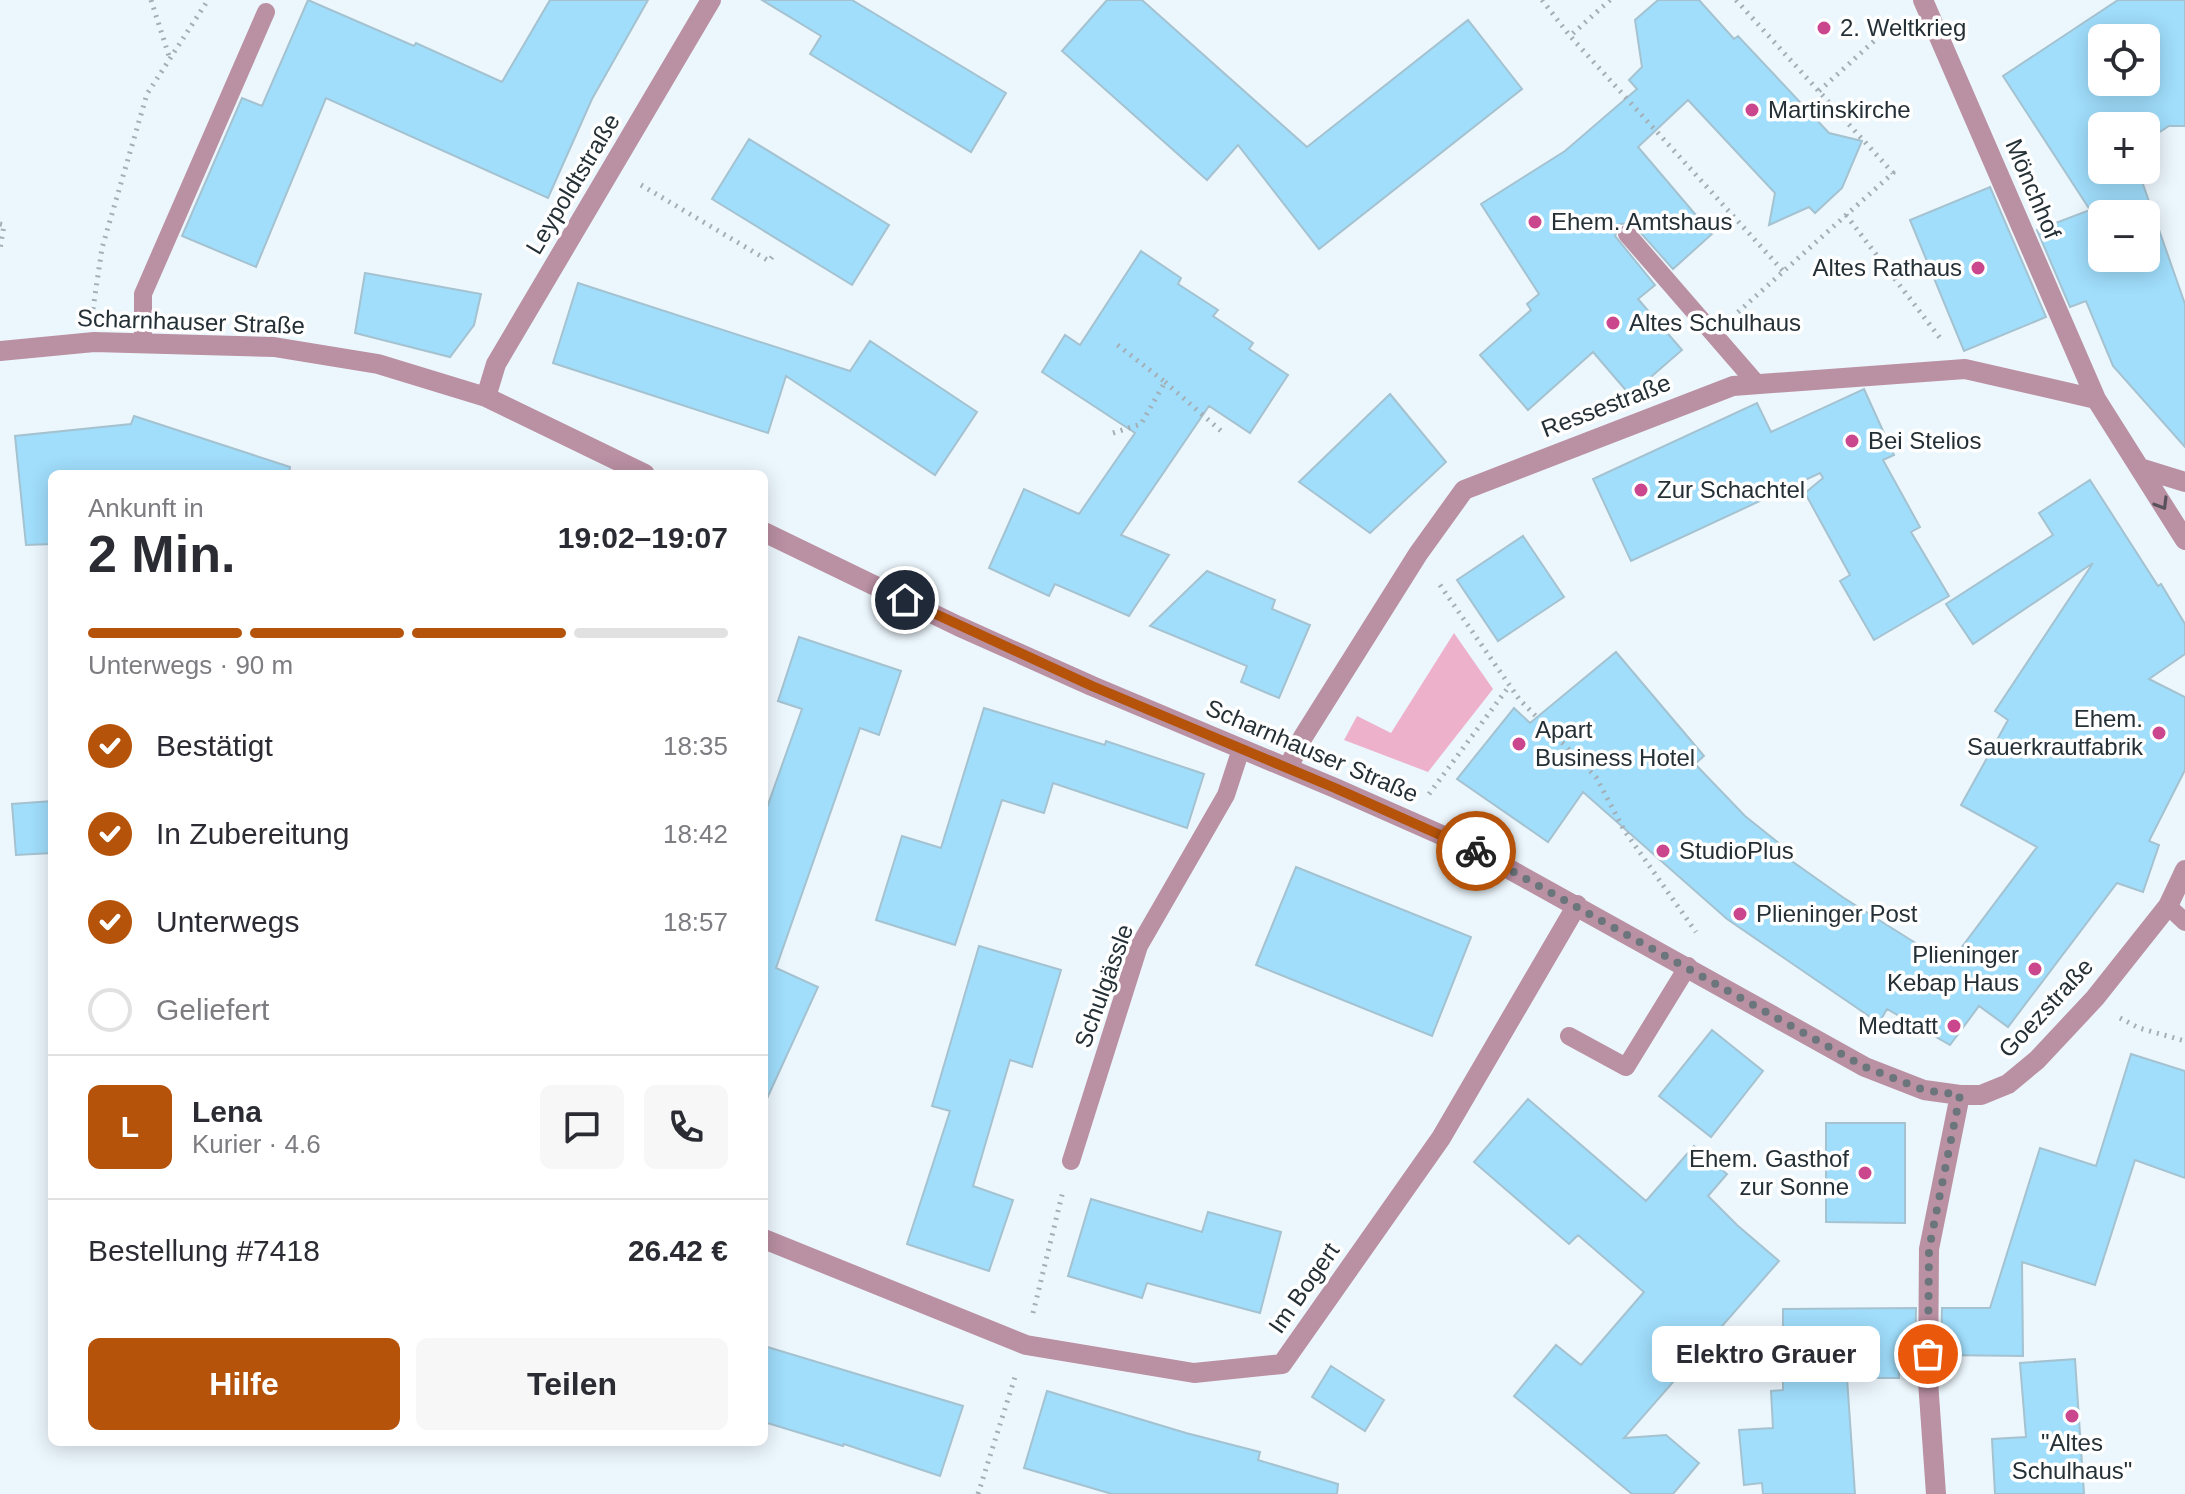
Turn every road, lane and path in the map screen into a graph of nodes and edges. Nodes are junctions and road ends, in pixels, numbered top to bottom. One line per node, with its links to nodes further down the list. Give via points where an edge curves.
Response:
1 (151, 0): 11 (path)
2 (208, 0): 11 (path)
3 (711, 0): 13 (street, Leypoldtstraße)
4 (1542, 0): 10 (path)
5 (1610, 0): 10 (path)
6 (1736, 0): 12 (path)
7 (1923, 0): 29 (street, Mönchhof)
8 (266, 12): 22 (lane, via 143,294)
9 (1897, 20): 12 (path)
10 (1570, 36): 19 (path)
11 (170, 57): 21 (path, via 147,94 102,248)
12 (1819, 91): 14 (path, via 1893,173)
13 (612, 168): 18 (path, via 769,261); 28 (street, Leypoldtstraße, via 496,364)
14 (1846, 215): 19 (path); 25 (path)
15 (0, 224): 17 (path)
16 (1627, 234): 27 (lane)
17 (0, 249)
18 (775, 253)
19 (1784, 272): 20 (path)
20 (1759, 293)
21 (94, 342): 22 (street, Scharnhauser Straße); 24 (street, Scharnhauser Straße)
22 (143, 343): 28 (street, Scharnhauser Straße, via 274,347 378,364)
23 (1115, 343): 26 (path)
24 (0, 351)
25 (1965, 369): 27 (street, Ressestraße); 29 (street, Ressestraße)
26 (1165, 382): 30 (path); 31 (path, via 1141,424)
27 (1757, 384): 37 (street, Ressestraße, via 1733,386 1464,490)
28 (486, 397): 33 (street, Scharnhauser Straße)
29 (2096, 399): 32 (street)
30 (1221, 431)
31 (1113, 433)
32 (2140, 468): 34 (street); 36 (street, one-way to 36)
33 (637, 470)
34 (2185, 482)
35 (768, 534): 39 (street, Scharnhauser Straße, via 958,626)
36 (2185, 540)
37 (1418, 554): 38 (path); 40 (street, Ressestraße)
38 (1510, 685): 41 (path); 46 (path, via 1596,777 1624,830)
39 (1241, 749): 40 (street, Scharnhauser Straße); 52 (lane, Schulgässle, via 1226,795 1139,946)
40 (1288, 768): 41 (street, Scharnhauser Straße)
41 (1409, 820): 43 (street, Scharnhauser Straße)
42 (2185, 870): 44 (street, Goezstraße)
43 (1577, 905): 47 (street, Scharnhauser Straße); 54 (street, Im Bogert, via 1441,1138 1282,1364 1194,1373)
44 (2168, 906): 45 (lane); 48 (street, Goezstraße)
45 (2185, 922)
46 (1698, 934)
47 (1688, 966): 49 (lane, via 1626,1067); 51 (street, Scharnhauser Straße, via 1865,1067 1924,1090)
48 (2091, 1002): 50 (path, via 2139,1028); 51 (street, Goezstraße, via 2008,1084 1981,1095)
49 (1569, 1036)
50 (2185, 1041)
51 (1960, 1095): 56 (street, via 1929,1249 1928,1381)
52 (1071, 1161): 54 (path)
53 (768, 1241): 54 (street, Im Bogert)
54 (1026, 1345): 55 (path)
55 (978, 1494)
56 (1936, 1494)

